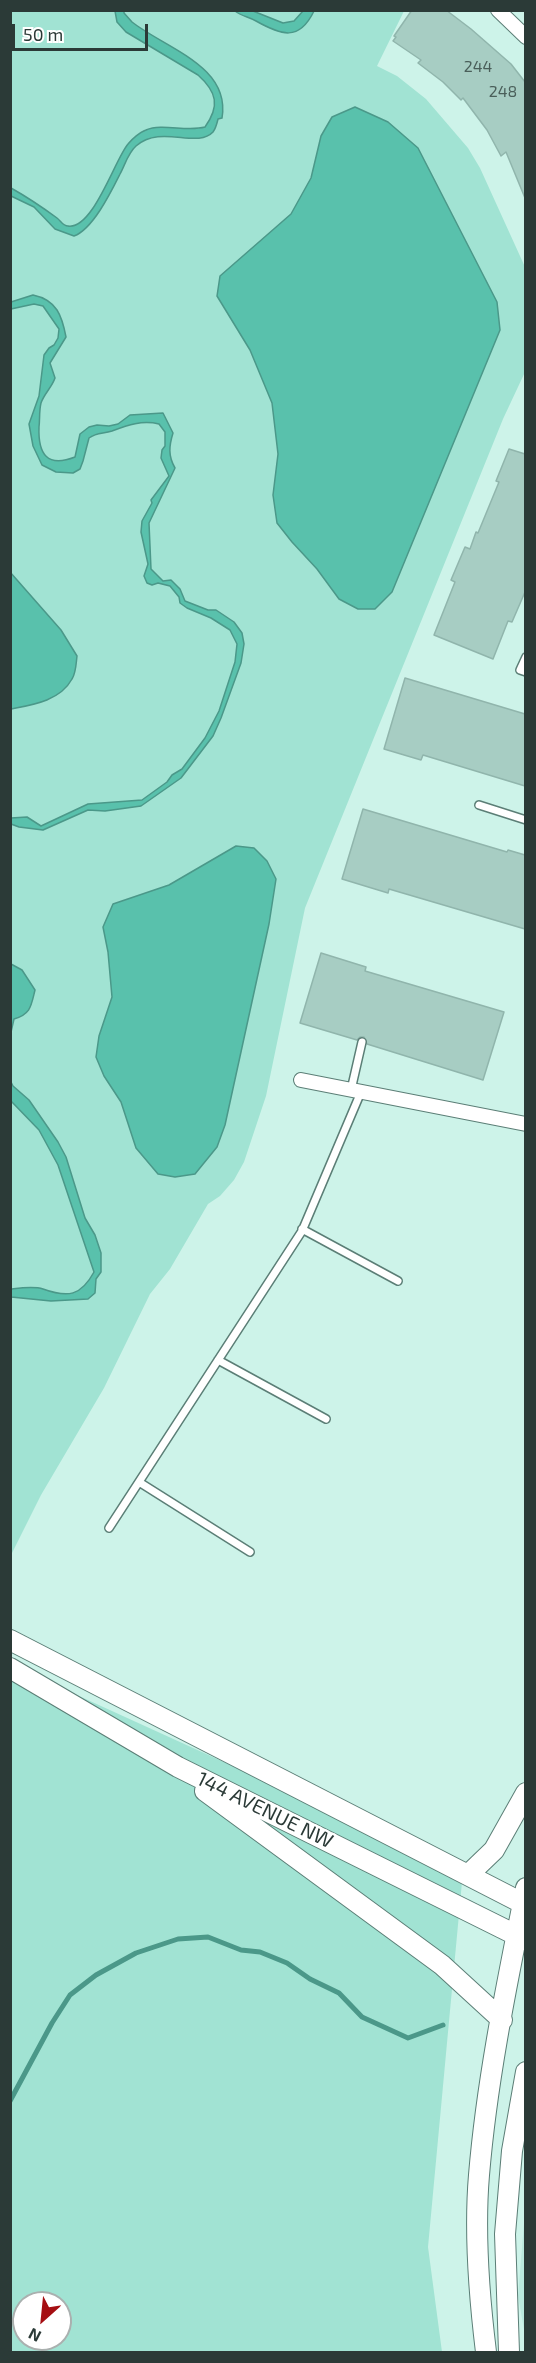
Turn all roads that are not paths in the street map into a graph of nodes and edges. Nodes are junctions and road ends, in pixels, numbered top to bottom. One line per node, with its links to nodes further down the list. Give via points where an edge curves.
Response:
1 (498, 10): 2 (street)
2 (525, 37)
3 (525, 657): 4 (lane, via 520,670)
4 (525, 672)
5 (479, 805): 6 (lane)
6 (525, 820)
7 (362, 1042): 9 (lane)
8 (301, 1080): 9 (street)
9 (356, 1091): 10 (street); 11 (lane)
10 (525, 1124)
11 (302, 1229): 12 (lane); 13 (lane)
12 (398, 1281)
13 (218, 1360): 14 (lane); 15 (lane)
14 (326, 1419)
15 (139, 1482): 16 (lane); 17 (lane)
16 (109, 1528)
17 (250, 1552)
18 (10, 1640): 22 (main road, 144 AVENUE NW)
19 (10, 1668): 20 (main road, 144 AVENUE NW)
20 (178, 1767): 24 (main road, 144 AVENUE NW); 25 (main road, via 442,1965)
21 (525, 1793): 22 (main road, via 494,1850)
22 (468, 1875): 23 (main road, 144 AVENUE NW)
23 (524, 1899): 24 (main road)
24 (521, 1937): 25 (main road)
25 (502, 2020): 27 (main road, via 479,2178 481,2303)
26 (525, 2072): 28 (main road, via 512,2151 505,2234)
27 (486, 2352)
28 (509, 2352)

